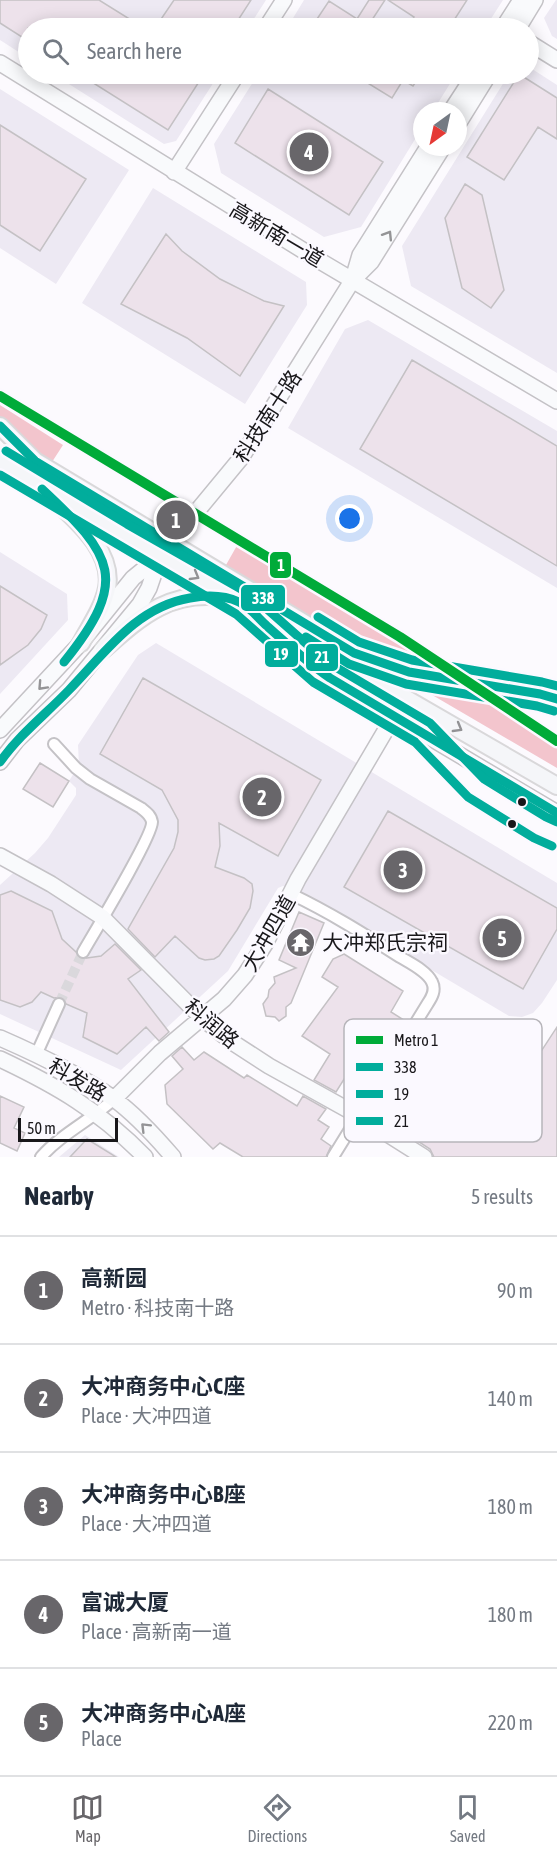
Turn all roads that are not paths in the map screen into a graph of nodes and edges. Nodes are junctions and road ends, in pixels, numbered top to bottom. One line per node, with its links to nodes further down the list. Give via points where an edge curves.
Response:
1 (284, 0): 4 (street)
2 (521, 0): 5 (street)
3 (535, 0): 6 (street)
4 (272, 18)
5 (513, 18)
6 (518, 18)
7 (539, 49): 8 (street)
8 (557, 60)
9 (0, 63): 10 (street, 高新南一道)
10 (18, 74)
11 (34, 84): 19 (street, 高新南一道)
12 (231, 84): 19 (street)
13 (469, 84): 15 (street)
14 (483, 84): 16 (street)
15 (457, 102)
16 (467, 109)
17 (422, 156): 20 (street, 科技南十路, via 360,255)
18 (437, 156): 20 (street, 科技南十路, one-way to 18, via 371,262)
19 (174, 172): 20 (street, 高新南一道)
20 (352, 281): 21 (street, 高新南一道); 25 (street, 科技南十路, via 241,458)
21 (557, 400)
22 (0, 426): 25 (main road, via 35,461)
23 (0, 461): 24 (main road)
24 (36, 483): 25 (main road); 27 (main road, via 82,526 106,568 104,598)
25 (166, 550): 26 (main road, one-way to 26); 27 (street, via 133,578); 28 (street, via 140,604); 29 (main road, via 354,652 409,672)
26 (243, 604): 28 (main road, via 215,596 173,601 148,613); 32 (street, via 320,672); 36 (main road, one-way to 36)
27 (81, 643): 33 (street, one-way to 33)
28 (104, 649): 35 (street)
29 (540, 694): 30 (street); 31 (main road)
30 (557, 699)
31 (557, 705)
32 (394, 716): 37 (street); 41 (street, 大冲四道)
33 (0, 730)
34 (54, 744): 42 (street, via 76,768 141,807 152,822)
35 (0, 762)
36 (557, 786)
37 (557, 813)
38 (0, 856): 40 (street, 科润路)
39 (0, 863): 40 (street)
40 (18, 866): 42 (street, 科润路)
41 (291, 894): 45 (street, 大冲四道, via 255,961 224,999); 46 (street, via 348,924 431,979 434,990)
42 (102, 917): 43 (street); 45 (street, 科润路)
43 (83, 952)
44 (59, 1004): 48 (street)
45 (202, 1018): 50 (street, 大冲四道); 51 (street, 科润路, via 259,1060)
46 (418, 1019)
47 (0, 1038): 48 (street, 科发路)
48 (36, 1054): 50 (street, 科发路)
49 (0, 1059): 52 (street, 科发路)
50 (114, 1099): 52 (street, 大冲四道); 57 (street, 科发路, one-way to 50)
51 (344, 1108)
52 (98, 1114): 55 (street, 大冲四道); 56 (street, 科发路)
53 (344, 1140): 58 (street)
54 (400, 1142): 59 (street, 科润路)
55 (41, 1157)
56 (145, 1157)
57 (173, 1157)
58 (333, 1157)
59 (424, 1157)

